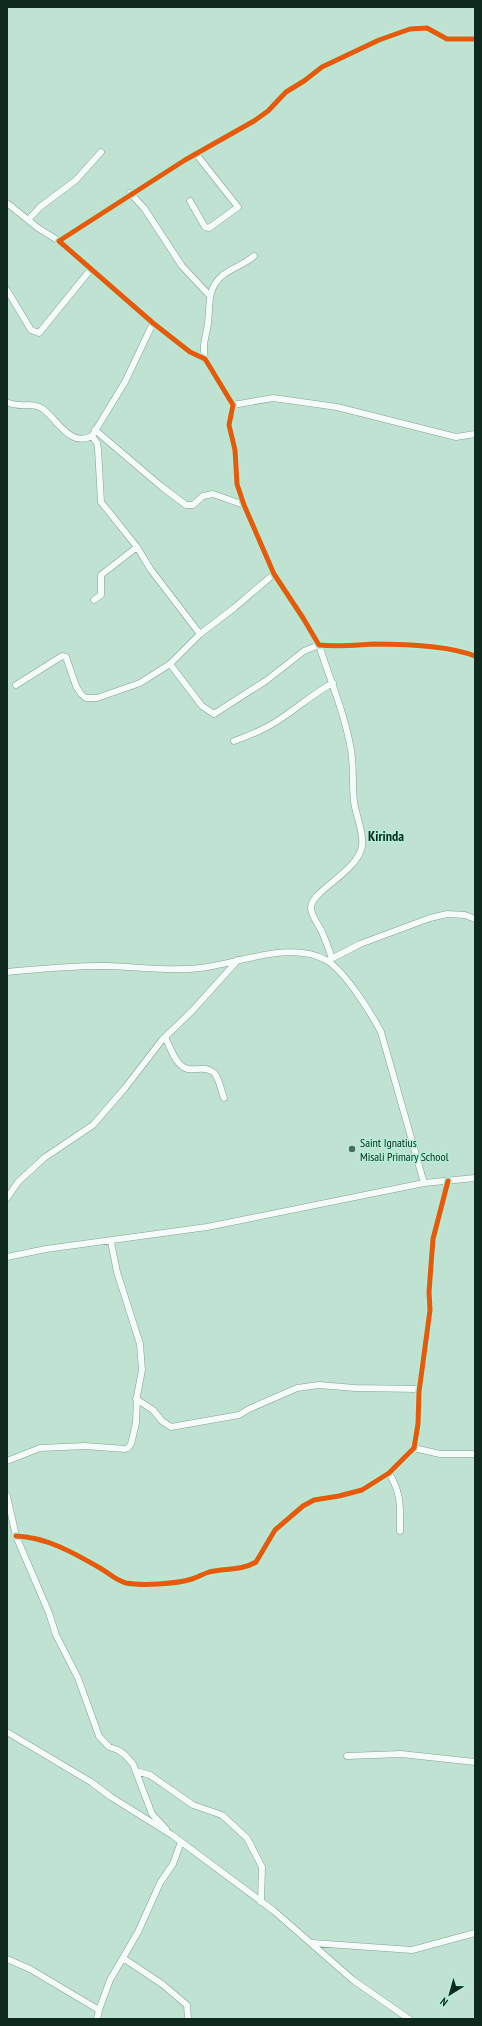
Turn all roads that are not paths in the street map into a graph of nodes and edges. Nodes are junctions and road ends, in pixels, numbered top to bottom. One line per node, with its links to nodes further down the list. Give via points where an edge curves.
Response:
1 (475, 39): 3 (street, via 445,38 424,28 396,33 322,67 286,92 254,121)
2 (101, 152): 7 (street, via 76,180 40,207)
3 (196, 154): 4 (street); 5 (street, via 238,206 209,228 205,227)
4 (130, 194): 8 (street); 12 (street, via 144,208 182,266)
5 (190, 201)
6 (7, 203): 7 (street)
7 (28, 220): 8 (street)
8 (59, 241): 10 (street)
9 (254, 256): 12 (street, via 222,276 216,282)
10 (91, 269): 11 (street, via 39,333 31,330); 13 (street)
11 (7, 290)
12 (210, 296): 14 (street, via 203,348)
13 (153, 323): 14 (street, via 190,352); 17 (street, via 125,382)
14 (205, 359): 16 (street)
15 (7, 402): 19 (street, via 17,406 30,405 41,408 70,435 84,439)
16 (232, 405): 18 (street, via 273,398 337,407 456,437); 20 (street, via 229,425 235,450 238,484)
17 (95, 430): 19 (street); 20 (street, via 186,505 193,505 203,496 212,494)
18 (475, 434)
19 (92, 436): 21 (street, via 98,449 101,502)
20 (244, 505): 22 (street)
21 (137, 547): 23 (street, via 101,575 101,595); 24 (street, via 151,570)
22 (274, 574): 24 (street); 25 (street)
23 (94, 600)
24 (200, 634): 27 (street)
25 (319, 646): 26 (street, via 376,644 424,647 453,650); 27 (street, via 304,651 267,680 214,714 202,706); 28 (street)
26 (475, 656)
27 (170, 664): 29 (street, via 140,683 97,698 86,698 80,694 64,656 55,659)
28 (332, 683): 30 (street, via 274,723); 32 (street, via 351,750 354,801 362,834 362,846 353,865 311,904)
29 (16, 685)
30 (234, 741)
31 (475, 919): 32 (street, via 465,915 448,914 430,918 360,944)
32 (330, 959): 33 (street, via 314,955 275,953); 39 (street, via 371,1013 381,1032)
33 (238, 960): 34 (street, via 201,968 141,969 95,966); 35 (street)
34 (7, 972)
35 (165, 1037): 36 (street, via 176,1059 187,1070 206,1068 215,1073); 40 (street, via 93,1125 44,1158 18,1182)
36 (224, 1098)
37 (475, 1178): 38 (street)
38 (448, 1181): 39 (street); 43 (street, via 433,1243 430,1310)
39 (424, 1183): 41 (street, via 207,1227)
40 (7, 1198)
41 (111, 1242): 42 (street, via 46,1249); 44 (street, via 117,1272 140,1344 142,1370)
42 (7, 1257)
43 (419, 1389): 44 (street, via 319,1385 296,1388 239,1415 171,1427 153,1410); 45 (street)
44 (136, 1399): 47 (street, via 136,1422 128,1448 40,1448)
45 (414, 1448): 46 (street, via 440,1454); 48 (street)
46 (475, 1454)
47 (7, 1461)
48 (389, 1473): 50 (street, via 398,1487 400,1496); 51 (street, via 362,1490 314,1500 303,1506 275,1530 256,1562 251,1565 239,1569 219,1570 176,1582 126,1583 116,1580 101,1568 56,1545 41,1539)
49 (7, 1496): 51 (street)
50 (400, 1531)
51 (16, 1536): 55 (street, via 50,1613 56,1635 78,1678 99,1736 109,1747 125,1755)
52 (7, 1732): 56 (street, via 91,1782)
53 (347, 1756): 54 (street, via 401,1754)
54 (475, 1762)
55 (136, 1771): 56 (street, via 152,1814); 58 (street, via 150,1775 193,1805 222,1815 247,1838 262,1867)
56 (172, 1835): 57 (street)
57 (181, 1842): 58 (street); 61 (street, via 173,1864 160,1883 147,1914)
58 (261, 1902): 60 (street)
59 (475, 1933): 60 (street, via 412,1950)
60 (313, 1943): 66 (street, via 353,1980)
61 (122, 1958): 63 (street); 65 (street, via 162,1984 187,2005)
62 (7, 1959): 63 (street, via 30,1969)
63 (98, 2010): 64 (street)
64 (97, 2019)
65 (188, 2019)
66 (409, 2019)

